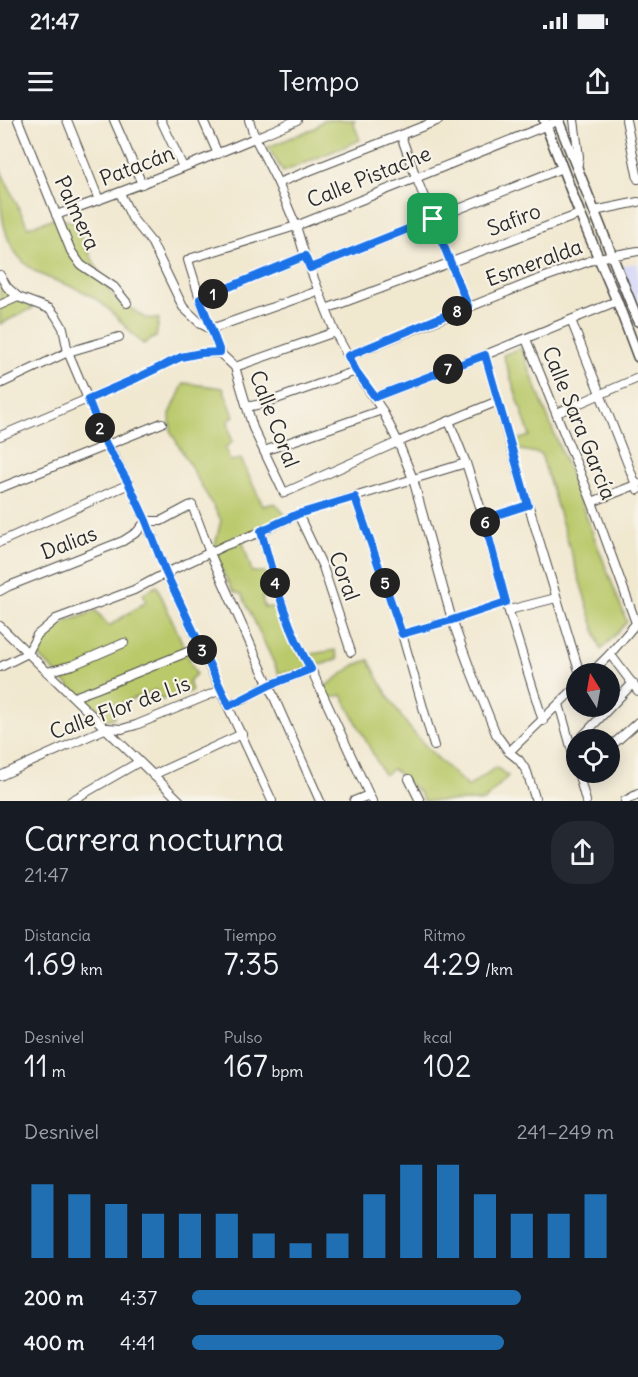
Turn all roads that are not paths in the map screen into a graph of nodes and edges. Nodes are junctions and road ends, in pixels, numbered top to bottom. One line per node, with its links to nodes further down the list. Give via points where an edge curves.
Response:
1 (18, 120): 28 (street, Palmera)
2 (67, 120): 24 (street)
3 (114, 120): 21 (street)
4 (161, 120): 16 (street)
5 (203, 120): 15 (street)
6 (249, 120): 14 (street)
7 (296, 120): 14 (street, Patacán)
8 (439, 120): 13 (street)
9 (559, 120): 12 (street, Calle Pistache); 18 (street)
10 (574, 120): 18 (street)
11 (626, 120): 20 (street)
12 (545, 123): 17 (street); 19 (street, Calle Pistache)
13 (401, 135): 19 (street); 22 (street)
14 (255, 138): 15 (street, Patacán); 22 (street)
15 (218, 154): 16 (street, Patacán)
16 (183, 167): 21 (street, Patacán)
17 (562, 168): 27 (street); 29 (street)
18 (577, 170): 26 (street)
19 (416, 177): 29 (street); 30 (street, Calle Pistache)
20 (638, 178)
21 (142, 183): 23 (street, Patacán)
22 (278, 183): 30 (street)
23 (120, 192): 24 (street, Patacán); 49 (street, via 132,218 152,243 183,307)
24 (99, 200): 28 (street, Patacán)
25 (638, 202): 26 (street)
26 (594, 211): 32 (street)
27 (580, 214): 34 (street); 36 (street, Safiro)
28 (56, 215): 43 (street, Palmera, via 81,265 114,287)
29 (433, 219): 36 (street); 37 (street)
30 (296, 226): 33 (street); 35 (street, Calle Pistache)
31 (638, 251): 32 (street, Esmeralda)
32 (611, 255): 34 (street, Esmeralda); 48 (street)
33 (305, 256): 37 (street); 41 (street)
34 (598, 258): 42 (street); 45 (street, Esmeralda)
35 (188, 260): 41 (street, Calle Coral)
36 (451, 263): 45 (street); 46 (street, Safiro)
37 (310, 268): 39 (street)
38 (0, 275): 40 (street)
39 (318, 291): 46 (street); 49 (street)
40 (18, 297): 44 (street); 53 (street, via 50,309 63,328)
41 (200, 299): 49 (street, Calle Coral)
42 (617, 301): 47 (street); 57 (street)
43 (127, 303)
44 (0, 305)
45 (468, 306): 56 (street, Esmeralda)
46 (326, 309): 50 (street)
47 (572, 320): 52 (street); 62 (street)
48 (638, 321)
49 (211, 329): 54 (street, Calle Coral)
50 (335, 332): 56 (street); 58 (street)
51 (119, 337): 53 (street)
52 (526, 339): 55 (street); 68 (street, Calle Sara García)
53 (68, 352): 61 (street); 64 (street)
54 (220, 352): 58 (street, Calle Coral); 64 (street, via 181,357)
55 (485, 355): 63 (street); 65 (street)
56 (348, 356): 59 (street)
57 (638, 357)
58 (235, 367): 66 (street, Calle Coral)
59 (356, 371): 63 (street); 66 (street)
60 (638, 378): 62 (street)
61 (0, 384)
62 (601, 393): 68 (street); 78 (street)
63 (375, 397): 67 (street)
64 (88, 399): 71 (street); 73 (street)
65 (498, 401): 69 (street); 82 (street)
66 (247, 407): 74 (street, Calle Coral)
67 (382, 410): 72 (street); 74 (street)
68 (556, 413): 81 (street, Calle Sara García)
69 (449, 421): 72 (street); 75 (street)
70 (162, 423): 73 (street)
71 (0, 435)
72 (398, 442): 74 (street, Calle Coral, via 284,493); 76 (street)
73 (106, 444): 77 (street); 79 (street)
74 (264, 451)
75 (466, 463): 76 (street); 84 (street)
76 (413, 479): 80 (street); 93 (street)
77 (129, 484): 85 (street); 87 (street)
78 (637, 486): 81 (street)
79 (0, 489)
80 (355, 497): 83 (street); 96 (street)
81 (592, 502): 94 (street, Calle Sara García)
82 (528, 505): 84 (street); 91 (street)
83 (298, 514): 86 (street); 99 (street, Coral, via 323,567)
84 (484, 519): 92 (street)
85 (146, 521): 88 (street, via 161,521 192,506); 89 (street); 90 (street, Dalias, via 123,541)
86 (261, 531): 88 (street); 105 (street, via 277,590)
87 (0, 542)
88 (210, 553): 89 (street); 108 (street)
89 (166, 573): 98 (street); 100 (street, via 134,590 56,619 37,635)
90 (0, 591)
91 (556, 598): 92 (street); 102 (street)
92 (508, 606): 93 (street); 115 (street)
93 (452, 620): 96 (street); 123 (street, via 496,734)
94 (637, 622): 101 (street)
95 (0, 626): 100 (street)
96 (402, 634): 122 (street)
97 (124, 644): 106 (street)
98 (201, 647): 109 (street); 111 (street)
99 (351, 652)
100 (28, 653): 104 (street); 106 (street)
101 (610, 654): 103 (street); 107 (street)
102 (577, 663)
103 (601, 663)
104 (0, 667)
105 (311, 669): 108 (street); 130 (street)
106 (47, 672): 111 (street)
107 (633, 683): 110 (street); 119 (street)
108 (270, 685): 114 (street); 135 (street)
109 (221, 690): 114 (street); 117 (street, Calle Flor de Lis, via 136,725)
110 (638, 692)
111 (74, 697): 117 (street)
112 (566, 697): 113 (street)
113 (559, 704): 115 (street); 118 (street)
114 (229, 706): 120 (street)
115 (543, 721): 123 (street)
116 (638, 722): 121 (street)
117 (107, 729): 124 (street); 126 (street, Calle Flor de Lis)
118 (567, 729)
119 (589, 729)
120 (242, 734): 125 (street); 134 (street)
121 (620, 738)
122 (434, 746)
123 (509, 752): 138 (street, via 527,772)
124 (140, 762): 125 (street); 132 (street)
125 (153, 775): 131 (street)
126 (0, 776)
127 (409, 780): 137 (street)
128 (582, 783): 139 (street)
129 (638, 794): 140 (street)
130 (370, 798): 136 (street)
131 (178, 799): 133 (street)
132 (71, 801)
133 (168, 801)
134 (272, 801)
135 (320, 801)
136 (354, 801)
137 (420, 801)
138 (536, 801)
139 (586, 801)
140 (625, 801)

